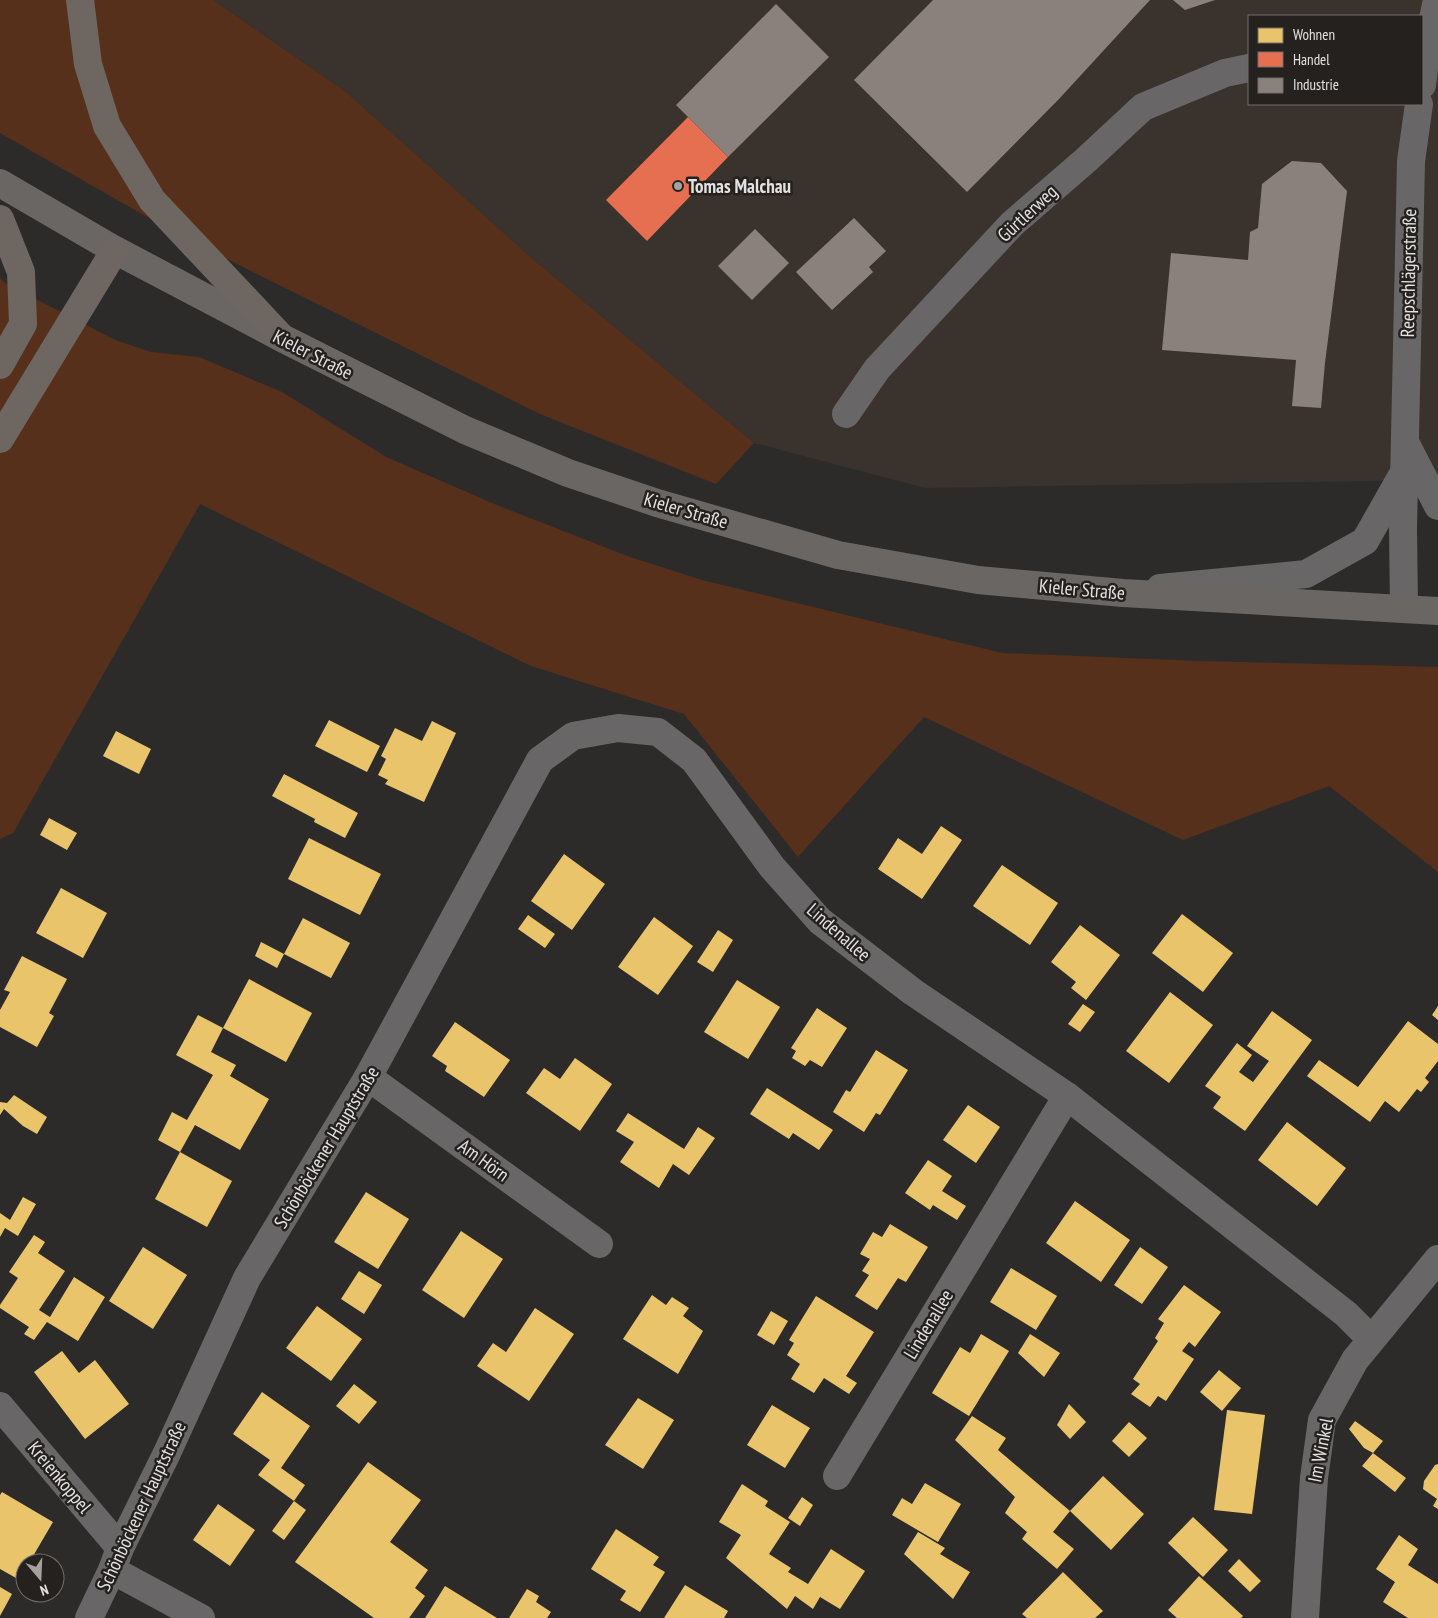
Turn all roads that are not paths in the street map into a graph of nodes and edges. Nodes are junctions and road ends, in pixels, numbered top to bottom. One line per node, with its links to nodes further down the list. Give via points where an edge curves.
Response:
1 (80, 0): 10 (highway, via 88,64 107,126 152,200)
2 (1437, 0): 3 (street)
3 (1424, 47): 4 (street)
4 (1423, 66)
5 (1248, 68): 12 (street, Gürtlerweg, via 1225,72 1143,107 1012,224 877,369)
6 (1419, 105): 14 (street, Reepschlägerstraße, via 1410,161)
7 (0, 183): 9 (main road, Kieler Straße)
8 (0, 219): 11 (highway, via 21,272 23,324)
9 (115, 250): 10 (main road, Kieler Straße); 13 (highway)
10 (282, 338): 17 (main road, Kieler Straße, via 465,430 568,473 657,503 838,555 978,580)
11 (0, 365)
12 (846, 414)
13 (0, 439)
14 (1405, 442): 15 (street, Reepschlägerstraße); 16 (street, Reepschlägerstraße)
15 (1404, 472): 17 (street, Reepschlägerstraße, via 1365,541 1306,574); 18 (street, Reepschlägerstraße)
16 (1438, 506)
17 (1123, 593): 18 (main road, Kieler Straße)
18 (1404, 608): 19 (main road, Kieler Straße)
19 (1438, 611)
20 (618, 728): 21 (street, Schönböckener Hauptstraße, via 573,736 540,760); 22 (street, Lindenallee, via 658,732 694,760 772,867 820,921 914,992)
21 (368, 1077): 23 (street, Am Hörn); 28 (street, Schönböckener Hauptstraße, via 247,1278)
22 (1067, 1096): 25 (street, Lindenallee, via 1346,1314); 27 (street, Lindenallee)
23 (598, 1244)
24 (1438, 1259): 25 (street, Im Winkel)
25 (1371, 1339): 31 (street, Im Winkel, via 1355,1360 1322,1420 1314,1478)
26 (0, 1406): 28 (street, Kreienkoppel)
27 (836, 1476)
28 (116, 1559): 29 (street, Schönböckener Hauptstraße); 30 (street)
29 (88, 1618)
30 (200, 1618)
31 (1305, 1618)

